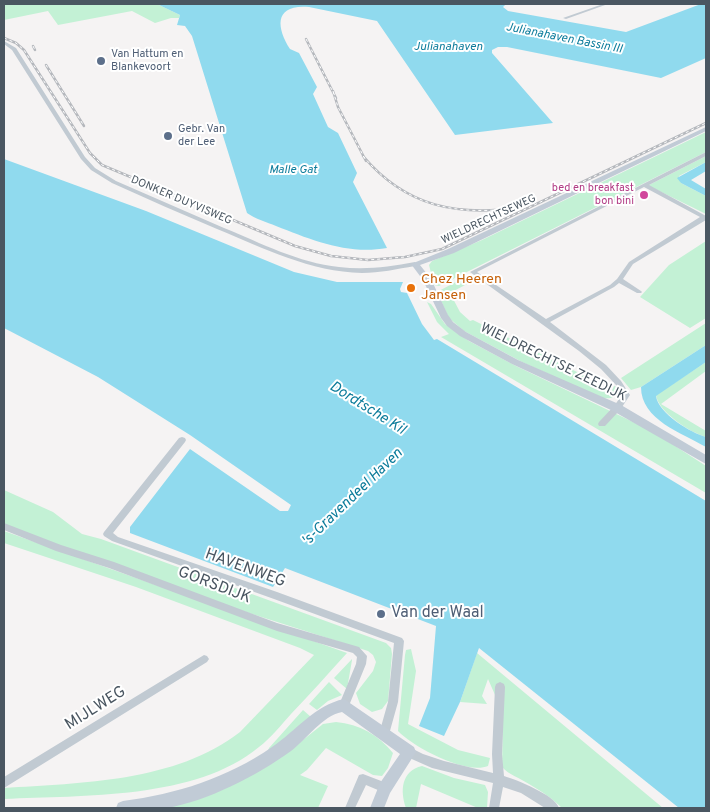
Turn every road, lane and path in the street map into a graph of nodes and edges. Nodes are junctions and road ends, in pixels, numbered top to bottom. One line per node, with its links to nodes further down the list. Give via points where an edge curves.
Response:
1 (606, 4): 2 (street)
2 (565, 18)
3 (4, 42): 8 (street, DONKER DUYVISWEG, via 14,49 83,158 93,169 114,182 302,262 348,270 393,269)
4 (706, 129): 8 (street, WIELDRECHTSEWEG, via 451,251)
5 (706, 154): 6 (street)
6 (644, 185): 7 (street); 11 (street, via 472,272)
7 (706, 218): 9 (street, via 631,263)
8 (415, 264): 12 (street, WIELDRECHTSE ZEEDIJK, via 427,279 444,316 463,334 515,362)
9 (618, 280): 10 (street); 11 (street)
10 (639, 292)
11 (544, 323): 12 (street, via 597,361 620,384 626,395)
12 (617, 408): 13 (street); 15 (street, WIELDRECHTSE ZEEDIJK)
13 (602, 424)
14 (182, 440): 20 (street, HAVENWEG, via 106,534 399,641 393,702)
15 (706, 460)
16 (4, 526): 19 (street, GORSDIJK, via 277,627 356,650 362,656 361,664)
17 (204, 659): 23 (street, MIJLWEG)
18 (500, 687): 22 (street)
19 (344, 706): 20 (street); 25 (street, via 329,710 278,752 236,777 175,799)
20 (384, 734): 21 (street)
21 (408, 752): 22 (street, via 435,765); 24 (street)
22 (499, 780): 28 (street); 29 (street, via 526,790)
23 (4, 783)
24 (385, 788): 26 (street, via 363,779); 27 (street)
25 (123, 808)
26 (350, 808)
27 (377, 808)
28 (494, 808)
29 (554, 808)

